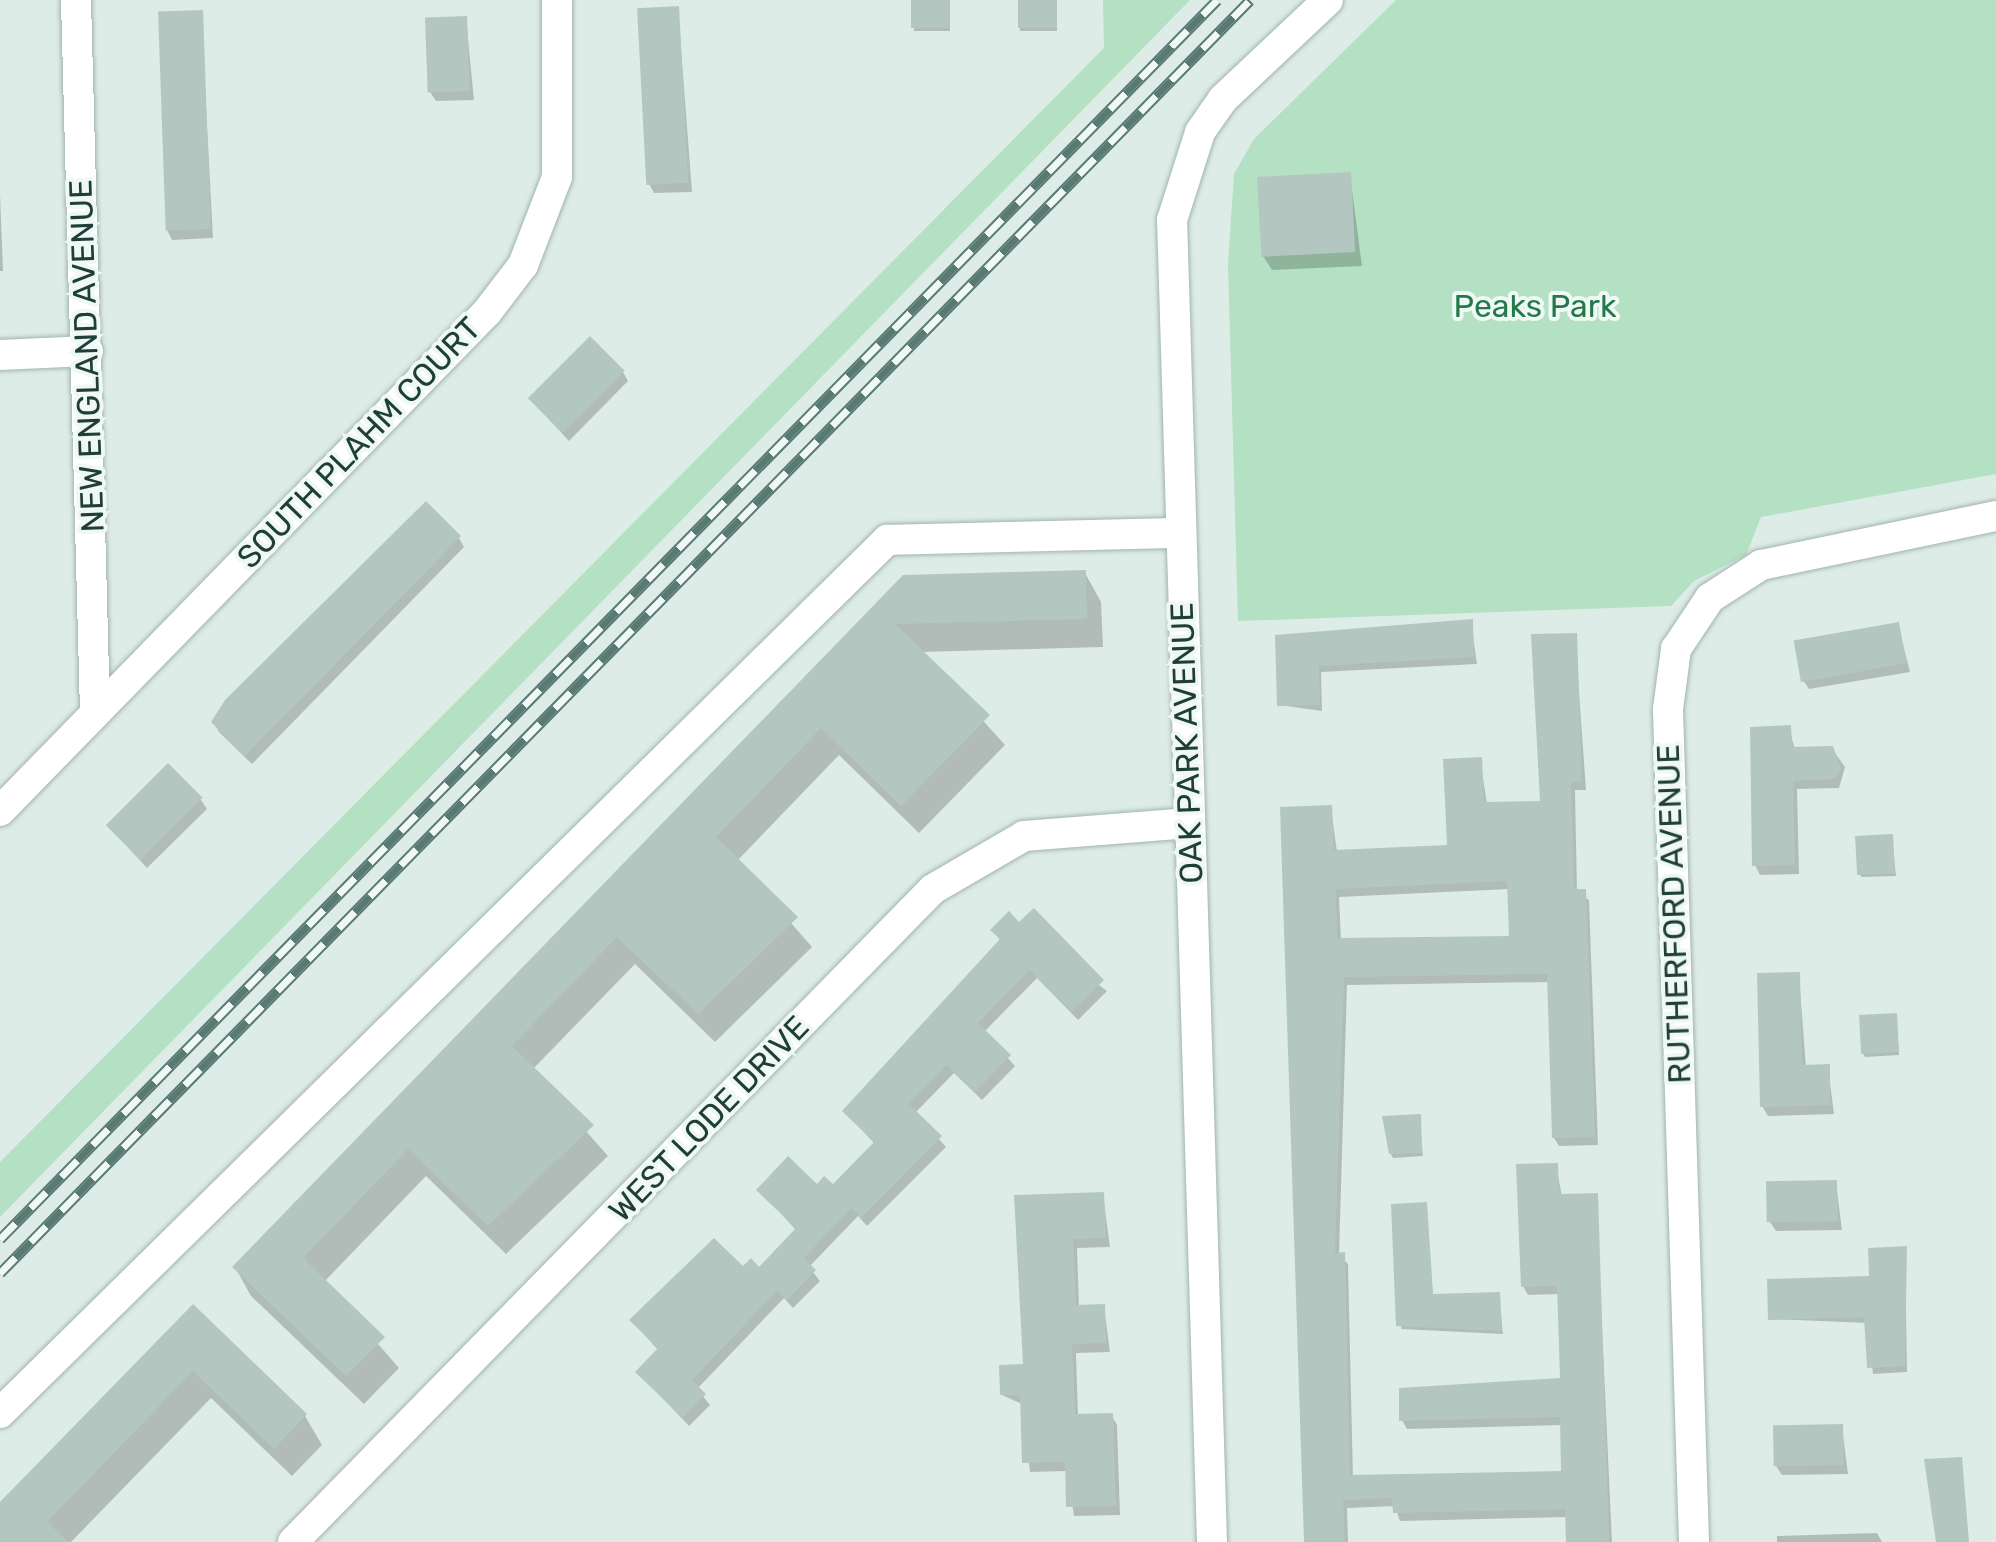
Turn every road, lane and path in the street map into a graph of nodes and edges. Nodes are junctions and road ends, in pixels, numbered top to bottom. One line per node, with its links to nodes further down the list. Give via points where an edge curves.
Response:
1 (76, 0): 4 (street, NEW ENGLAND AVENUE)
2 (557, 0): 8 (street, SOUTH PLAHM COURT, via 557,176 523,265 488,312)
3 (1328, 0): 7 (street, OAK PARK AVENUE, via 1224,99 1184,174 1170,270)
4 (88, 352): 5 (street); 8 (street, NEW ENGLAND AVENUE)
5 (0, 355)
6 (1996, 516): 14 (street, RUTHERFORD AVENUE, via 1761,564 1710,598 1676,649 1668,709)
7 (1180, 533): 10 (street, OAK PARK AVENUE); 11 (street, via 887,540)
8 (95, 712): 9 (street, SOUTH PLAHM COURT)
9 (0, 811)
10 (1189, 823): 12 (street, WEST LODE DRIVE, via 1024,836 934,890); 13 (street, OAK PARK AVENUE)
11 (0, 1413)
12 (293, 1542)
13 (1212, 1542)
14 (1694, 1542)

